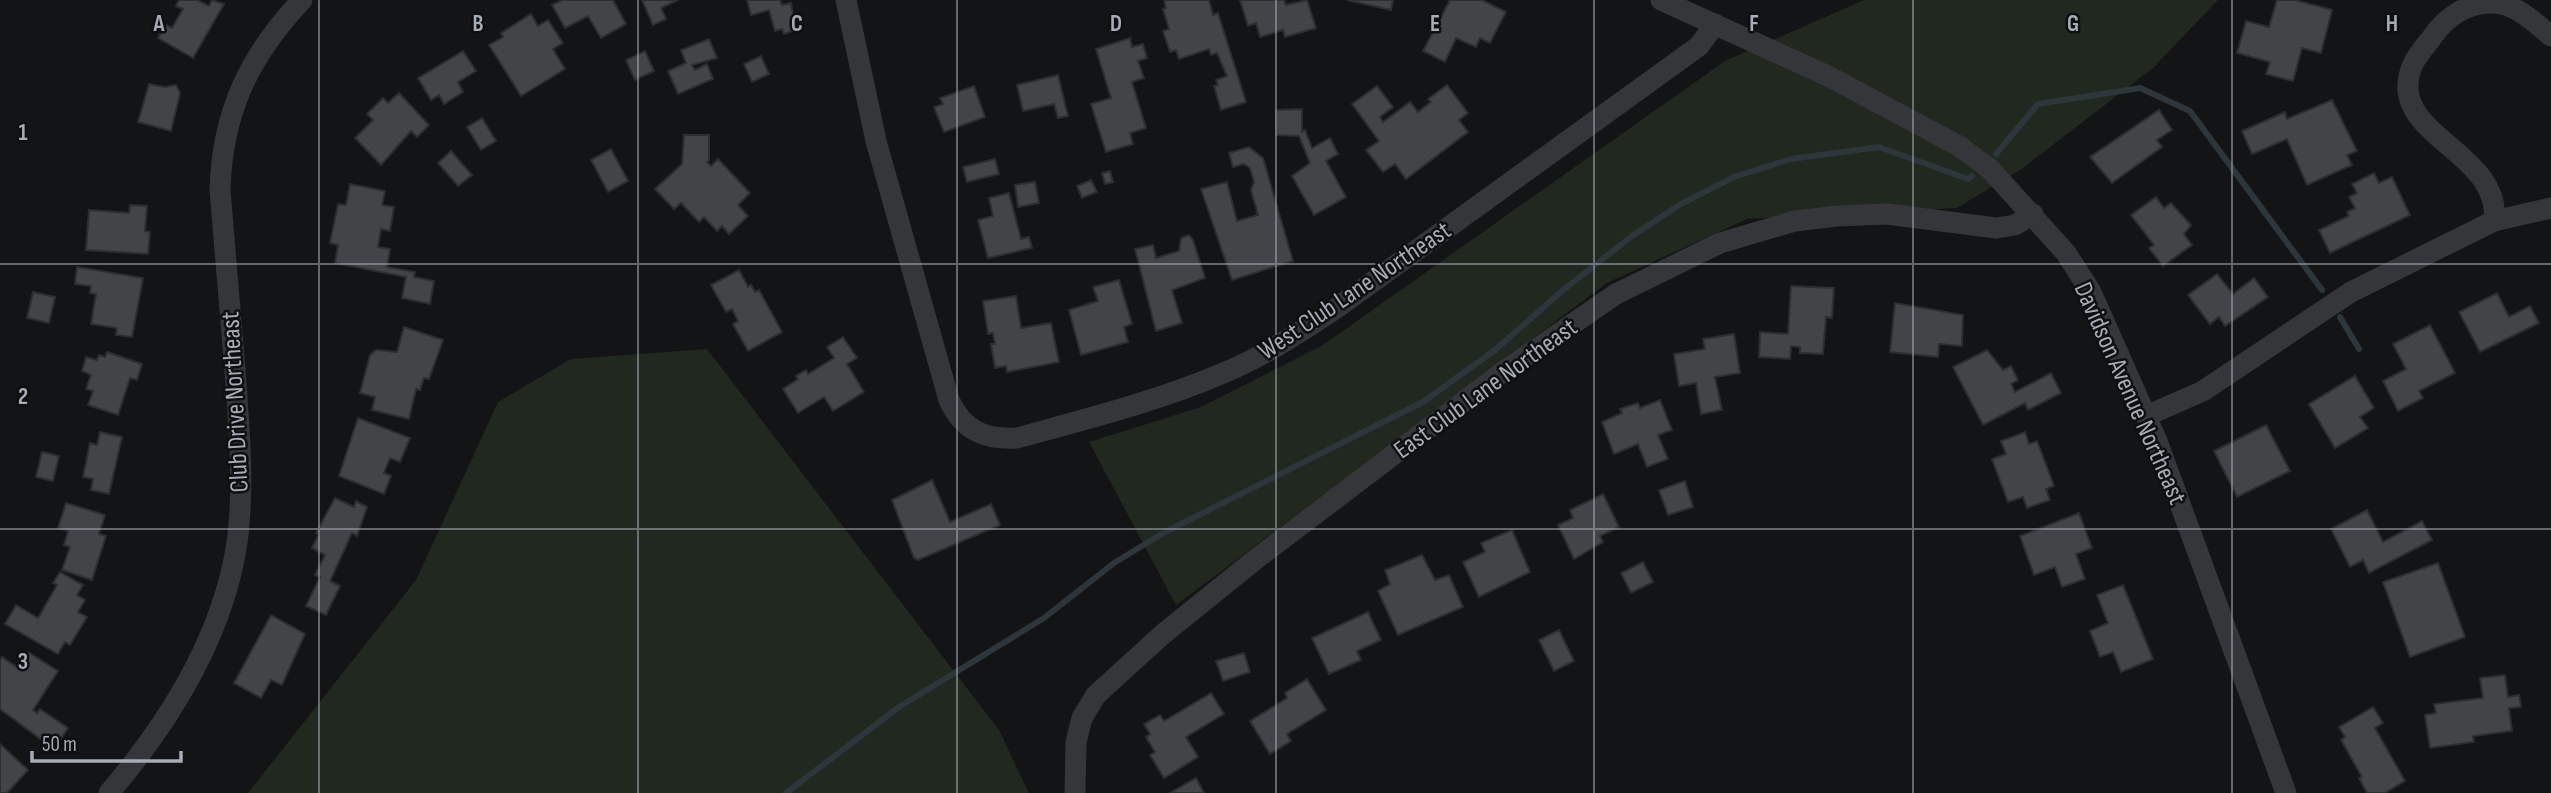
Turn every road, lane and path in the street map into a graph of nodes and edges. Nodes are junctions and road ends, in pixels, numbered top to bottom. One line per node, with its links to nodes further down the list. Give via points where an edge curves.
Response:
1 (302, 0): 10 (street, Club Drive Northeast, via 280,23 248,75 226,125 221,156 243,470 238,537 225,590 190,678 138,758)
2 (846, 0): 4 (street, West Club Lane Northeast, via 876,141 949,400 967,426 994,439 1017,438 1162,397 1224,373 1284,342 1349,300 1699,46)
3 (1661, 0): 4 (street, Davidson Avenue Northeast)
4 (1714, 24): 7 (street, Davidson Avenue Northeast, via 1828,76 1959,146 1990,169)
5 (2551, 36): 8 (street, via 2507,5 2490,2 2455,14 2414,63 2409,89 2414,109 2424,126 2473,165 2490,188 2496,205)
6 (2551, 208): 8 (street)
7 (2033, 214): 9 (street, Davidson Avenue Northeast, via 2091,292); 11 (street, East Club Lane Northeast, via 1996,229 1887,214 1795,221 1720,243 1616,294 1500,374 1256,559 1096,695 1082,718 1076,742)
8 (2494, 221): 9 (street, via 2351,292 2203,391)
9 (2146, 416): 12 (street, Davidson Avenue Northeast)
10 (109, 793)
11 (1075, 793)
12 (2286, 793)

